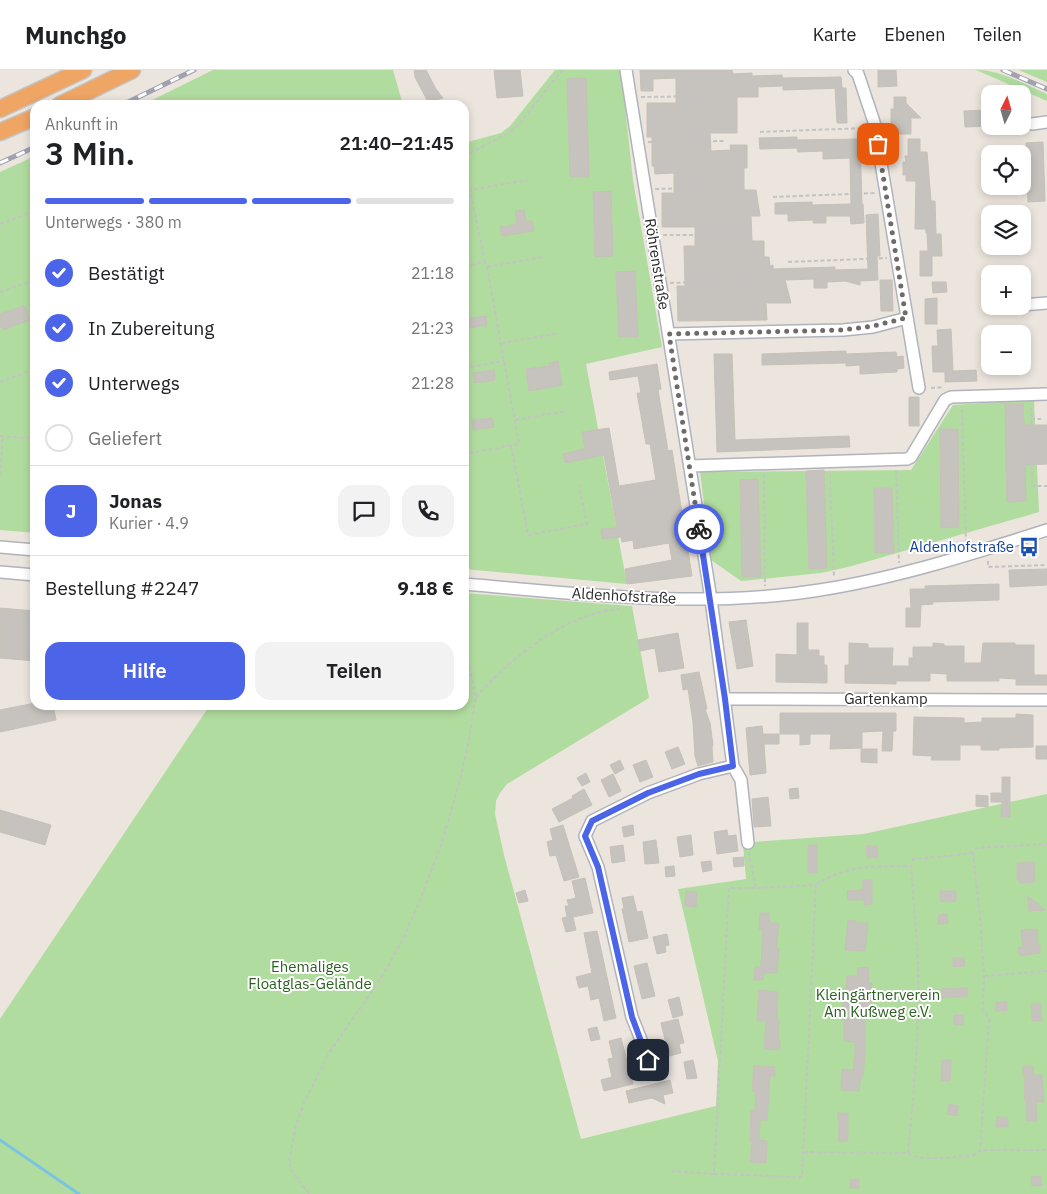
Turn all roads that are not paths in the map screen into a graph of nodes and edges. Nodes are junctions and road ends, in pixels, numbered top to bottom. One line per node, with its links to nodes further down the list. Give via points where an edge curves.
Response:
1 (83, 70): 6 (highway)
2 (132, 70): 5 (highway)
3 (626, 70): 14 (street, Röhrenstraße)
4 (854, 70): 13 (street, via 875,128)
5 (70, 100)
6 (0, 109)
7 (30, 119): 10 (highway)
8 (1047, 122): 9 (street)
9 (1032, 124)
10 (0, 132)
11 (1047, 303): 12 (street)
12 (1031, 304)
13 (906, 318): 14 (street, via 843,330); 15 (street)
14 (669, 334): 17 (street, Röhrenstraße)
15 (920, 388)
16 (1047, 394): 17 (street, via 951,396 945,400 911,457)
17 (690, 466): 24 (street, Röhrenstraße)
18 (1047, 530): 24 (street, Aldenhofstraße, via 899,573 834,587)
19 (0, 547): 20 (street)
20 (30, 550)
21 (0, 572): 22 (street)
22 (30, 575)
23 (469, 584): 24 (street, Aldenhofstraße, via 639,599)
24 (710, 599): 25 (street, Röhrenstraße)
25 (725, 699): 26 (street, Gartenkamp); 27 (street, Röhrenstraße)
26 (1047, 700)
27 (733, 766): 28 (street, Röhrenstraße, via 742,780); 29 (street, via 699,774 648,793 592,821 585,836 598,867 632,1017)
28 (748, 843)
29 (648, 1060)

